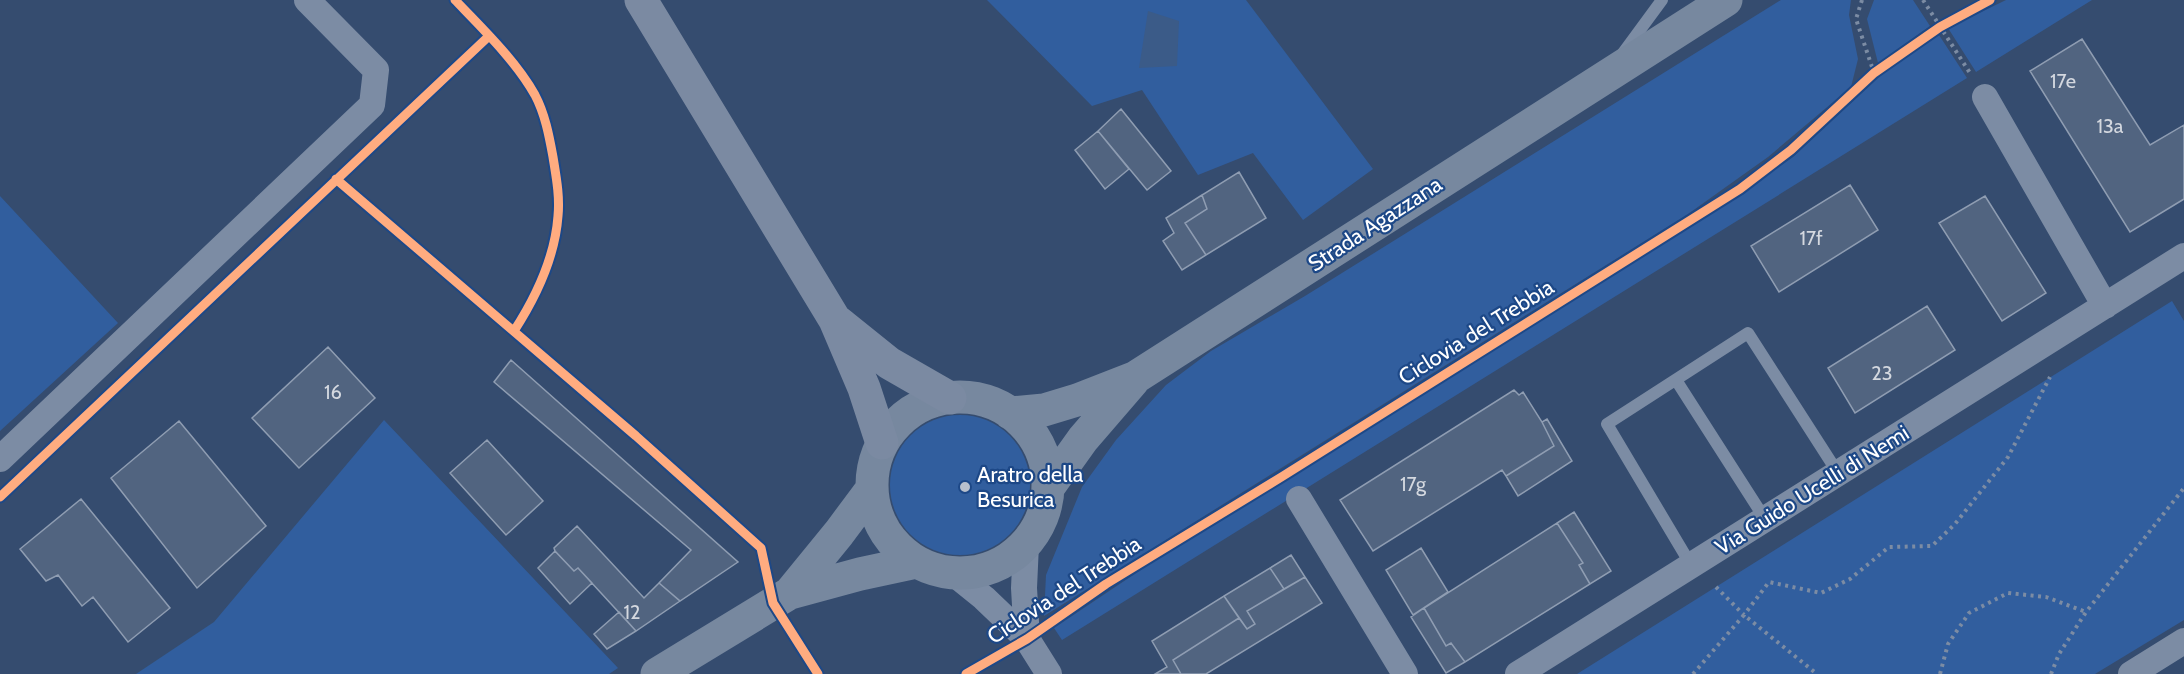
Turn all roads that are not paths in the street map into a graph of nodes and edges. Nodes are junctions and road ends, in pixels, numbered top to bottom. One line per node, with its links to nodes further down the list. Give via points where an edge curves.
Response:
1 (307, 0): 15 (street, via 376,70 372,105)
2 (641, 0): 9 (main road)
3 (1662, 0): 5 (lane)
4 (1726, 0): 5 (main road, Strada Agazzana)
5 (1607, 76): 10 (main road, Strada Agazzana)
6 (1985, 97): 8 (street)
7 (2180, 267): 8 (street, Via Guido Ucelli di Nemi)
8 (2105, 306): 16 (street, Via Guido Ucelli di Nemi)
9 (835, 320): 12 (main road, via 889,363); 14 (main road, via 864,388)
10 (1136, 377): 13 (main road, Strada Agazzana, via 1044,410); 17 (main road, via 1083,439)
11 (1676, 380): 16 (lane, via 1748,333); 20 (lane); 23 (lane, via 1607,424)
12 (950, 398): 13 (main road, via 992,403); 14 (main road, via 923,405 899,421)
13 (1010, 413): 17 (main road, via 1031,433 1044,459)
14 (882, 444): 18 (main road, via 873,466)
15 (0, 459)
16 (1838, 473): 20 (street, Via Guido Ucelli di Nemi)
17 (1048, 488): 21 (main road, via 1042,518)
18 (871, 490): 22 (main road, via 878,519 893,543); 25 (main road)
19 (1299, 500): 30 (street)
20 (1765, 519): 23 (street, Via Guido Ucelli di Nemi)
21 (1026, 544): 24 (main road, via 1005,561 980,571); 26 (street)
22 (916, 562): 24 (main road); 25 (main road)
23 (1691, 565): 31 (street, Via Guido Ucelli di Nemi)
24 (953, 573): 26 (street)
25 (790, 593): 28 (main road)
26 (1027, 639): 29 (street)
27 (2184, 641): 32 (street)
28 (657, 674)
29 (1049, 674)
30 (1405, 674)
31 (1518, 674)
32 (2131, 674)

